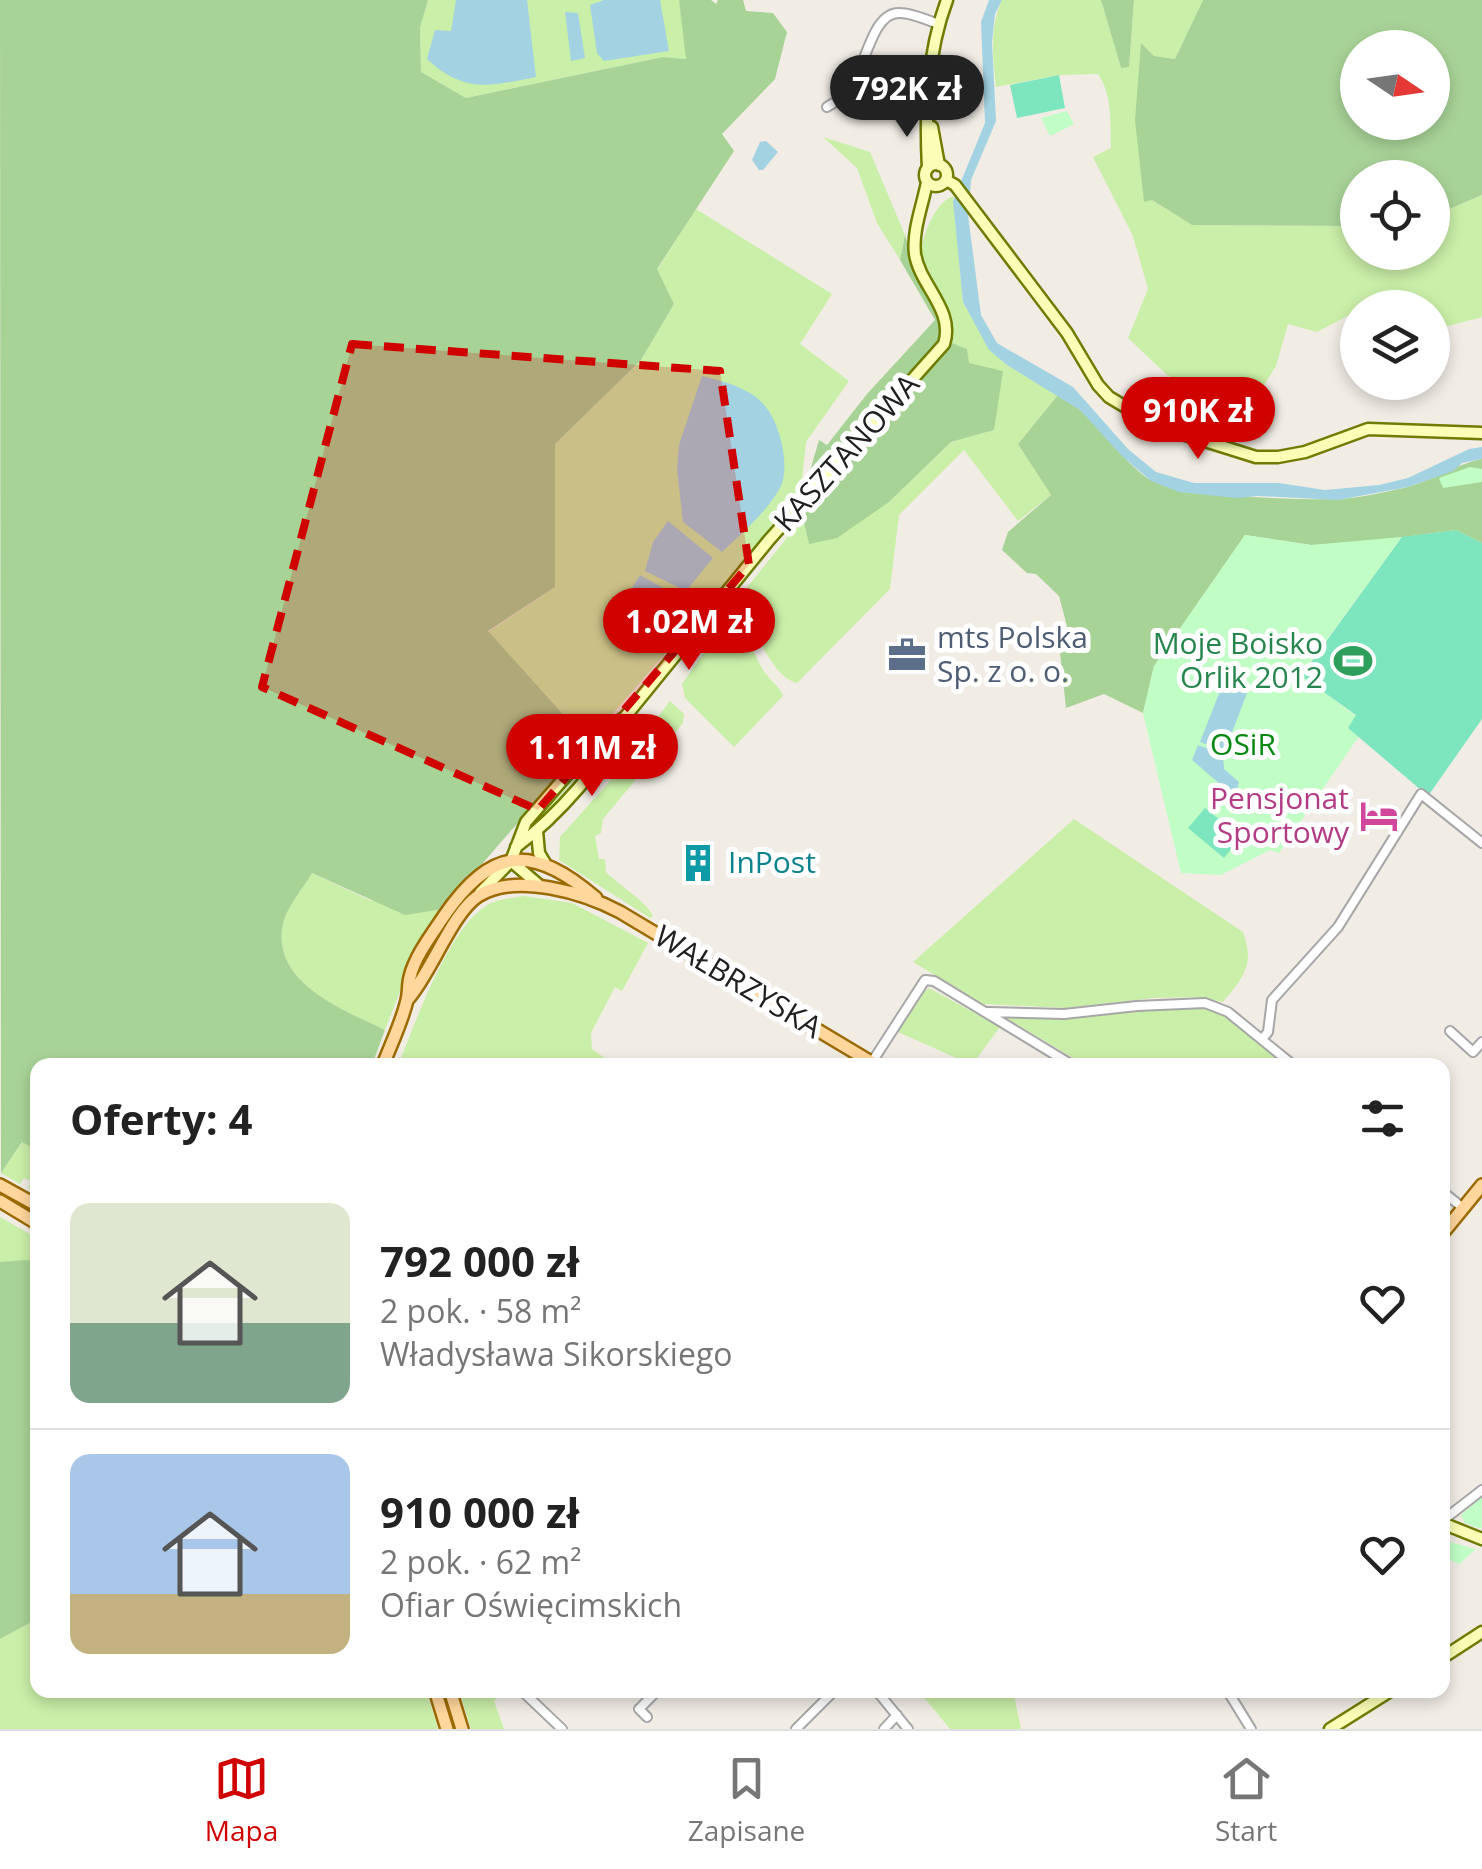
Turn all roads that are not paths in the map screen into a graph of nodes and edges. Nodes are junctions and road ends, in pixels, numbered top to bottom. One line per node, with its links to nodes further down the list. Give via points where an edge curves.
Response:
1 (947, 0): 2 (street)
2 (938, 24): 3 (street, via 888,15 847,94); 4 (street, via 929,112)
3 (827, 107)
4 (934, 167): 5 (street, via 945,169); 5 (street, KASZTANOWA, via 925,175)
5 (941, 183): 6 (street, via 970,205 1067,333 1098,386 1157,426 1267,457 1306,452 1368,428); 7 (street, KASZTANOWA, via 922,213 914,243 923,278 947,322 944,344 769,540)
6 (1482, 433)
7 (625, 717): 8 (street, KASZTANOWA, via 616,740); 10 (street, KASZTANOWA, via 526,822)
8 (537, 831): 10 (street, KASZTANOWA); 11 (street)
9 (1482, 843): 18 (street, via 1421,794 1338,927 1272,1000)
10 (513, 854): 11 (main road, WAŁBRZYSKA); 12 (street); 13 (street, KASZTANOWA); 15 (main road, via 486,869 447,911 410,976)
11 (546, 863): 14 (main road, WAŁBRZYSKA)
12 (540, 886): 13 (main road, WAŁBRZYSKA); 14 (main road, WAŁBRZYSKA)
13 (477, 896): 15 (main road)
14 (599, 901): 21 (main road, WAŁBRZYSKA)
15 (408, 998): 20 (main road)
16 (988, 1012): 18 (street, via 1206,1004); 22 (street, via 925,980); 23 (street)
17 (1450, 1032): 19 (street, via 1472,1052)
18 (1262, 1039): 24 (street)
19 (1482, 1042)
20 (386, 1058)
21 (864, 1058)
22 (878, 1058)
23 (1061, 1058)
24 (1285, 1058)
25 (0, 1185): 29 (main road)
26 (1482, 1185): 30 (main road)
27 (1450, 1197): 30 (street)
28 (0, 1201): 31 (main road)
29 (30, 1202)
30 (1463, 1208): 32 (main road)
31 (30, 1219)
32 (1450, 1224)
33 (1482, 1490): 34 (street)
34 (1450, 1516)
35 (1450, 1525): 36 (street)
36 (1482, 1539)
37 (1482, 1632): 38 (street)
38 (1450, 1653)
39 (437, 1698): 49 (main road)
40 (452, 1698): 50 (main road)
41 (529, 1698): 51 (street)
42 (650, 1698): 48 (street, via 639,1709)
43 (827, 1698): 52 (street)
44 (882, 1698): 47 (street)
45 (1232, 1698): 55 (street)
46 (1379, 1698): 56 (street)
47 (897, 1716): 53 (street); 54 (street)
48 (647, 1717)
49 (447, 1729)
50 (462, 1729)
51 (562, 1729)
52 (796, 1729)
53 (884, 1729)
54 (908, 1729)
55 (1252, 1729)
56 (1330, 1729)

